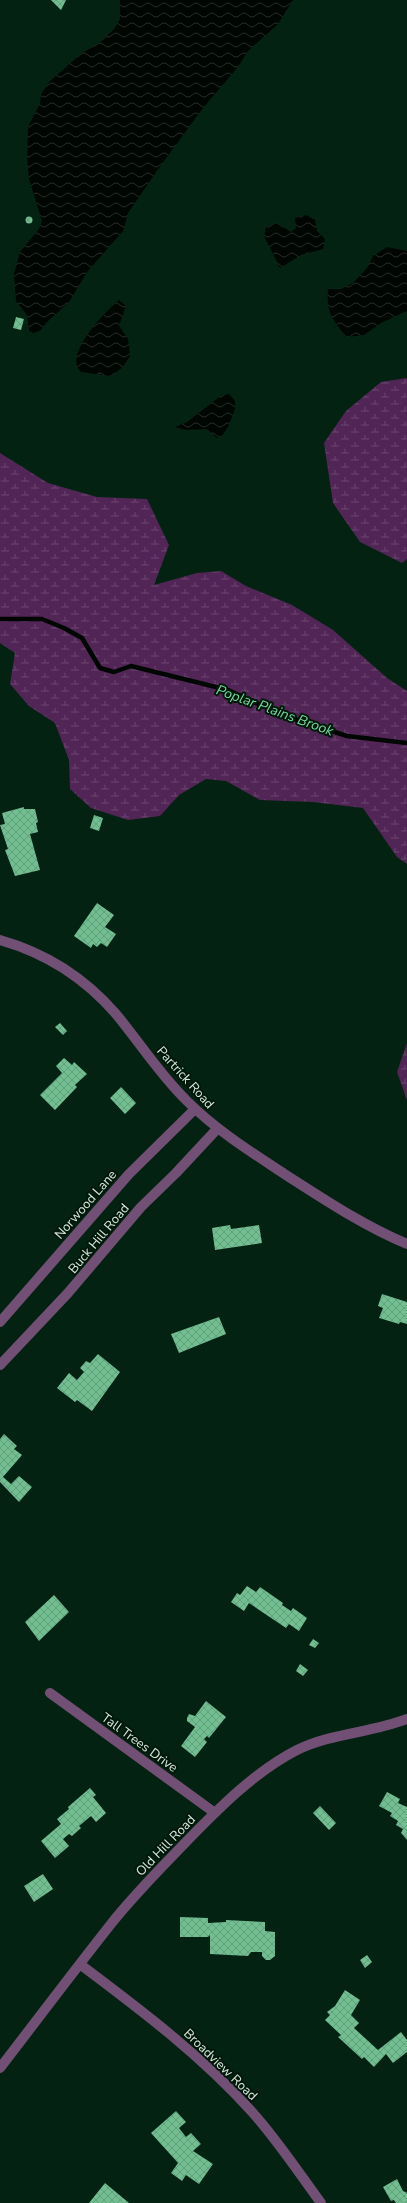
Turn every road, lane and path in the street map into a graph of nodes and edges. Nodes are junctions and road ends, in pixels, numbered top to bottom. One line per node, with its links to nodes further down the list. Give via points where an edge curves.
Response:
1 (0, 940): 2 (street, Partrick Road, via 37,954 81,980 115,1013 165,1078)
2 (195, 1109): 3 (street, Partrick Road); 5 (street, Norwood Lane, via 129,1174)
3 (217, 1129): 4 (street, Partrick Road, via 338,1208); 6 (street, Buck Hill Road, via 176,1174 141,1207 68,1293)
4 (407, 1244)
5 (0, 1322)
6 (0, 1365)
7 (50, 1693): 9 (street, Tall Trees Drive)
8 (407, 1718): 9 (street, Old Hill Road, via 377,1728 326,1739 297,1750 261,1773)
9 (216, 1813): 10 (street, Old Hill Road, via 127,1905)
10 (81, 1965): 11 (street, Old Hill Road); 12 (street, Broadview Road, via 155,2021 228,2088 270,2134)
11 (0, 2068)
12 (321, 2203)

